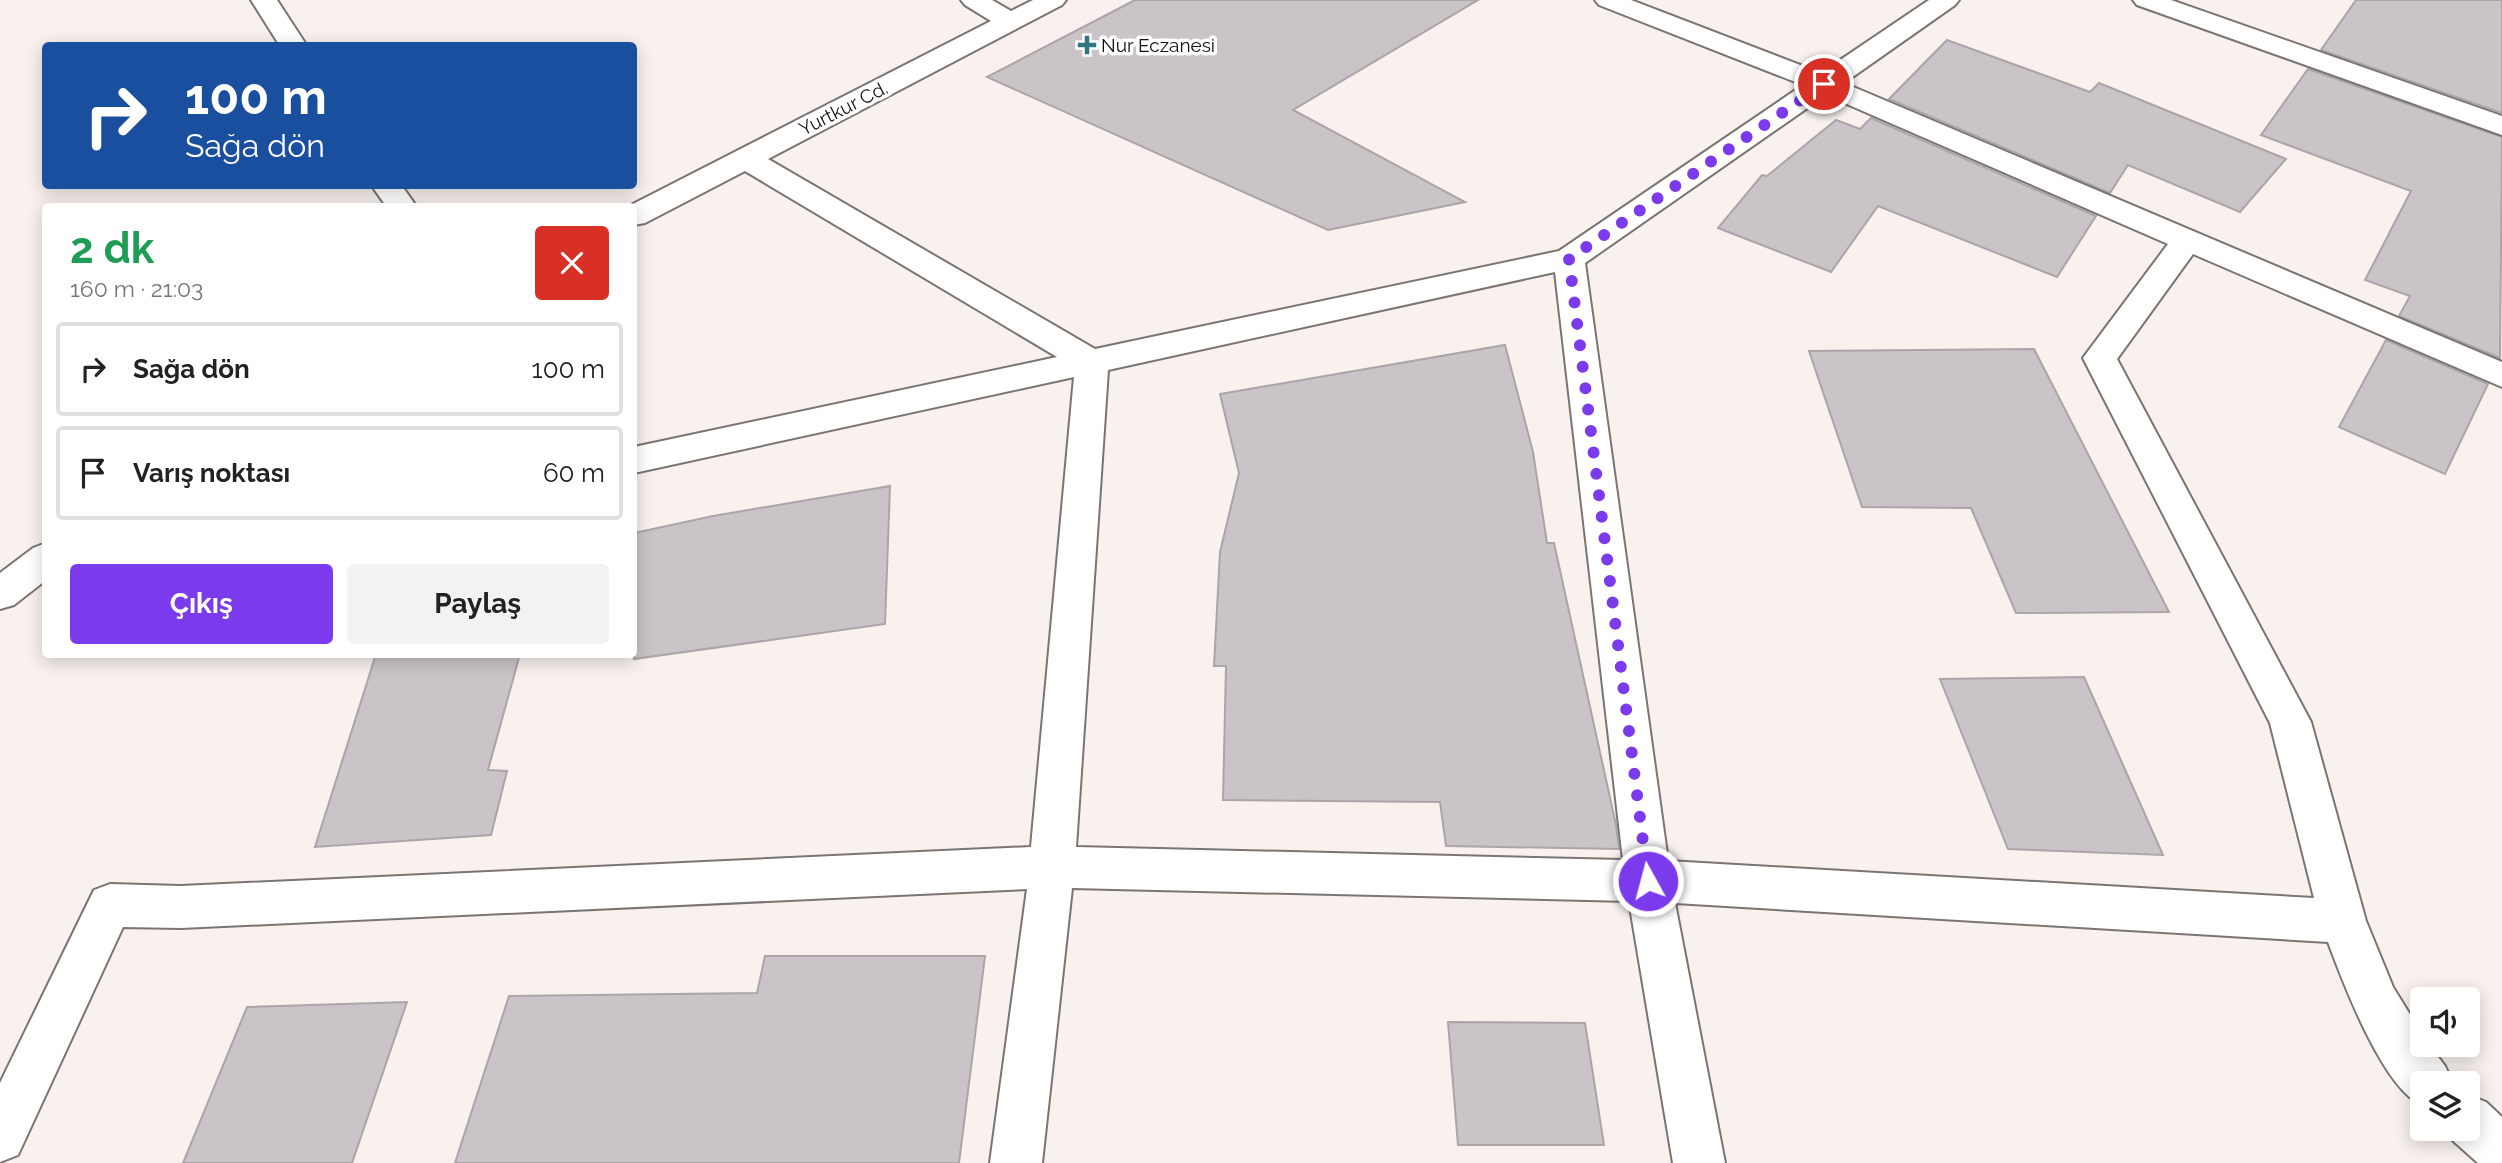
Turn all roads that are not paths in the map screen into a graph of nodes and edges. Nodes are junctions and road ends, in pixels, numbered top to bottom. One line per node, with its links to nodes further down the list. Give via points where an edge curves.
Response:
1 (264, 0): 8 (street)
2 (974, 0): 7 (street)
3 (1053, 0): 7 (street, Yurtkur Cd.)
4 (1608, 0): 9 (street)
5 (1946, 0): 9 (street)
6 (2146, 0): 10 (street)
7 (1011, 22): 11 (street, Yurtkur Cd.)
8 (291, 42)
9 (1824, 84): 13 (street); 14 (street)
10 (2502, 126)
11 (745, 158): 12 (street, Yurtkur Cd.); 15 (street)
12 (637, 214)
13 (2187, 240): 16 (street); 24 (street, via 2100,358 2290,722)
14 (1569, 259): 15 (street); 23 (street)
15 (1092, 363): 17 (street); 22 (street)
16 (2502, 375)
17 (637, 459)
18 (42, 538): 20 (street)
19 (42, 561): 21 (street)
20 (0, 564)
21 (0, 594)
22 (1052, 867): 23 (street); 27 (street, via 181,906 110,905); 29 (street)
23 (1648, 881): 24 (street); 30 (street)
24 (2343, 921): 25 (street, via 2375,1002)
25 (2417, 1071)
26 (2480, 1131): 28 (street)
27 (0, 1137)
28 (2502, 1151)
29 (1016, 1163)
30 (1699, 1163)

